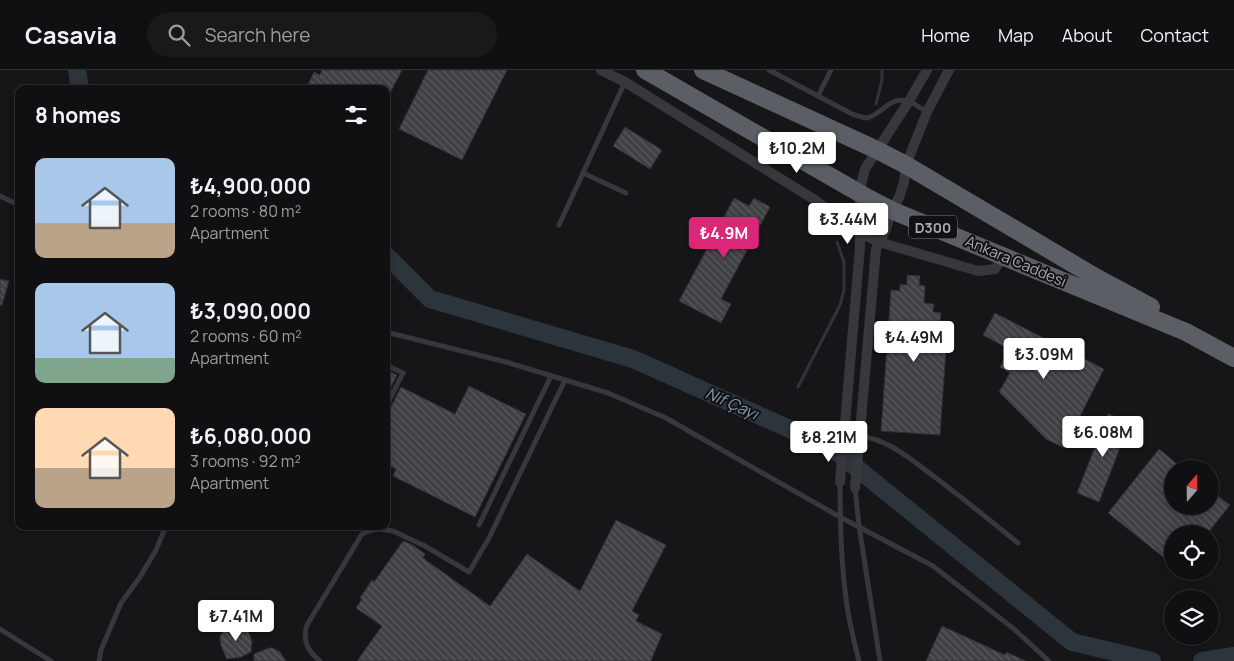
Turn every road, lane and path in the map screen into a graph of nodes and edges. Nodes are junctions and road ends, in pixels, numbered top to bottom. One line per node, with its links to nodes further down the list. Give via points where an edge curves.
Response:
1 (601, 70): 8 (street)
2 (645, 70): 16 (highway, Ankara Caddesi / D300)
3 (703, 70): 12 (highway, Ankara Caddesi / D300)
4 (769, 70): 9 (lane)
5 (830, 70): 9 (lane)
6 (927, 70): 10 (street)
7 (950, 70): 11 (street)
8 (625, 82): 14 (lane); 21 (street, via 816,200)
9 (818, 96): 10 (lane, via 865,118 874,116 897,100)
10 (909, 101): 11 (lane); 12 (street)
11 (927, 112): 13 (street)
12 (877, 150): 13 (highway, Ankara Caddesi / D300); 16 (street, via 865,169)
13 (906, 165): 19 (street, via 904,182); 25 (highway, Ankara Caddesi / D300, via 1097,278)
14 (583, 173): 15 (lane); 20 (lane)
15 (626, 193)
16 (858, 193): 19 (highway, Ankara Caddesi / D300); 21 (street)
17 (0, 196): 18 (lane)
18 (15, 203)
19 (892, 210): 22 (street); 23 (highway, Ankara Caddesi / D300)
20 (559, 225)
21 (860, 233): 22 (street); 31 (street)
22 (879, 242): 23 (street, via 978,271 995,269); 32 (street)
23 (1004, 256): 26 (highway, Ankara Caddesi / D300, via 1186,332)
24 (390, 333): 28 (lane)
25 (1234, 349)
26 (1234, 358)
27 (390, 367): 30 (lane, via 403,373)
28 (551, 376): 29 (lane); 36 (lane)
29 (565, 380): 35 (lane, via 608,393 666,418); 40 (lane, via 489,538 469,572 425,546)
30 (390, 399)
31 (844, 434): 32 (street); 33 (street)
32 (859, 436): 34 (street); 41 (lane, via 885,443 910,458)
33 (840, 482): 35 (lane)
34 (855, 488): 37 (lane)
35 (840, 517): 37 (lane); 46 (lane, via 848,612)
36 (479, 525)
37 (859, 526): 47 (lane); 48 (lane, via 933,566)
38 (164, 530): 44 (lane, via 140,577 121,603)
39 (372, 530): 45 (lane, via 362,534 307,625 306,645)
40 (386, 530)
41 (1018, 543)
42 (0, 629): 43 (lane)
43 (51, 661)
44 (99, 661)
45 (320, 661)
46 (858, 661)
47 (880, 661)
48 (1050, 661)

